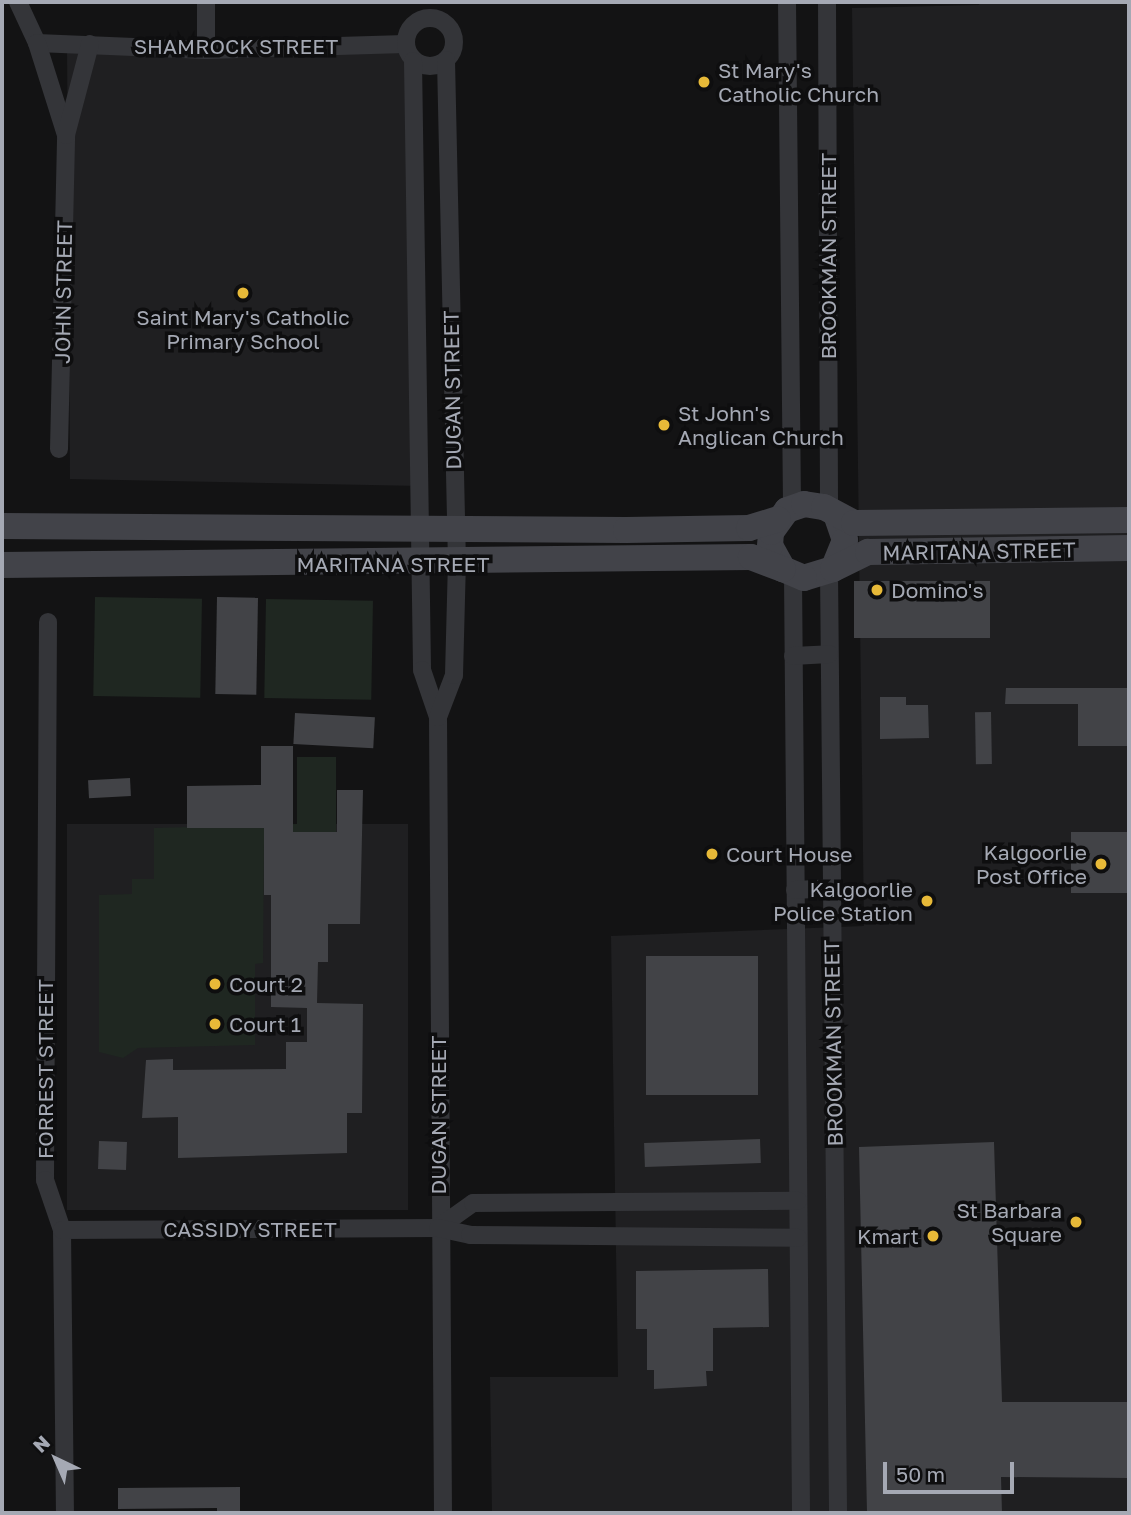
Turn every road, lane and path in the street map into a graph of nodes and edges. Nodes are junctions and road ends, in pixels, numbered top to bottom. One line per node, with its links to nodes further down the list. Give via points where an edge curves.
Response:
1 (18, 2): 6 (street, JOHN STREET)
2 (206, 2): 9 (street)
3 (787, 2): 14 (street, BROOKMAN STREET)
4 (827, 2): 15 (street, BROOKMAN STREET)
5 (428, 10): 8 (street, via 416,21); 10 (street, via 449,27 453,50)
6 (37, 43): 7 (street, SHAMROCK STREET); 12 (street, JOHN STREET)
7 (90, 44): 9 (street, SHAMROCK STREET); 12 (street, JOHN STREET)
8 (405, 44): 9 (street, SHAMROCK STREET); 11 (street)
9 (206, 50)
10 (446, 60): 11 (street, via 430,67); 19 (street, DUGAN STREET)
11 (413, 61): 18 (street, DUGAN STREET)
12 (66, 135): 13 (street, JOHN STREET)
13 (59, 449)
14 (785, 513): 15 (main road, via 817,504); 19 (main road, MARITANA STREET, via 749,528); 25 (main road, via 771,546)
15 (833, 513): 16 (main road, MARITANA STREET, via 854,523); 24 (main road, via 845,540)
16 (1129, 520)
17 (2, 526): 18 (main road, MARITANA STREET)
18 (423, 530): 19 (main road, MARITANA STREET); 21 (street, DUGAN STREET)
19 (455, 531): 22 (street, DUGAN STREET)
20 (1129, 548): 24 (main road, MARITANA STREET, via 868,552)
21 (424, 564): 22 (main road, MARITANA STREET); 23 (main road, MARITANA STREET); 29 (street, DUGAN STREET, via 422,670)
22 (457, 564): 25 (main road, MARITANA STREET, via 751,557); 29 (street, DUGAN STREET, via 454,675)
23 (2, 565)
24 (831, 570): 25 (main road, via 804,579); 27 (street, BROOKMAN STREET)
25 (788, 572): 28 (street, BROOKMAN STREET)
26 (48, 622): 34 (street, FORREST STREET, via 45,1180)
27 (829, 654): 28 (street); 30 (street, BROOKMAN STREET)
28 (793, 656): 31 (street, BROOKMAN STREET)
29 (438, 717): 33 (street, DUGAN STREET)
30 (831, 888): 31 (street); 39 (street, BROOKMAN STREET)
31 (795, 890): 32 (street, BROOKMAN STREET)
32 (798, 1201): 33 (street, via 473,1203); 35 (street, BROOKMAN STREET)
33 (438, 1228): 34 (street, CASSIDY STREET); 35 (street, CASSIDY STREET, via 470,1234); 37 (street, DUGAN STREET)
34 (62, 1230): 36 (street, FORREST STREET)
35 (798, 1238): 38 (street, BROOKMAN STREET)
36 (65, 1513)
37 (443, 1513)
38 (801, 1513)
39 (838, 1513)

